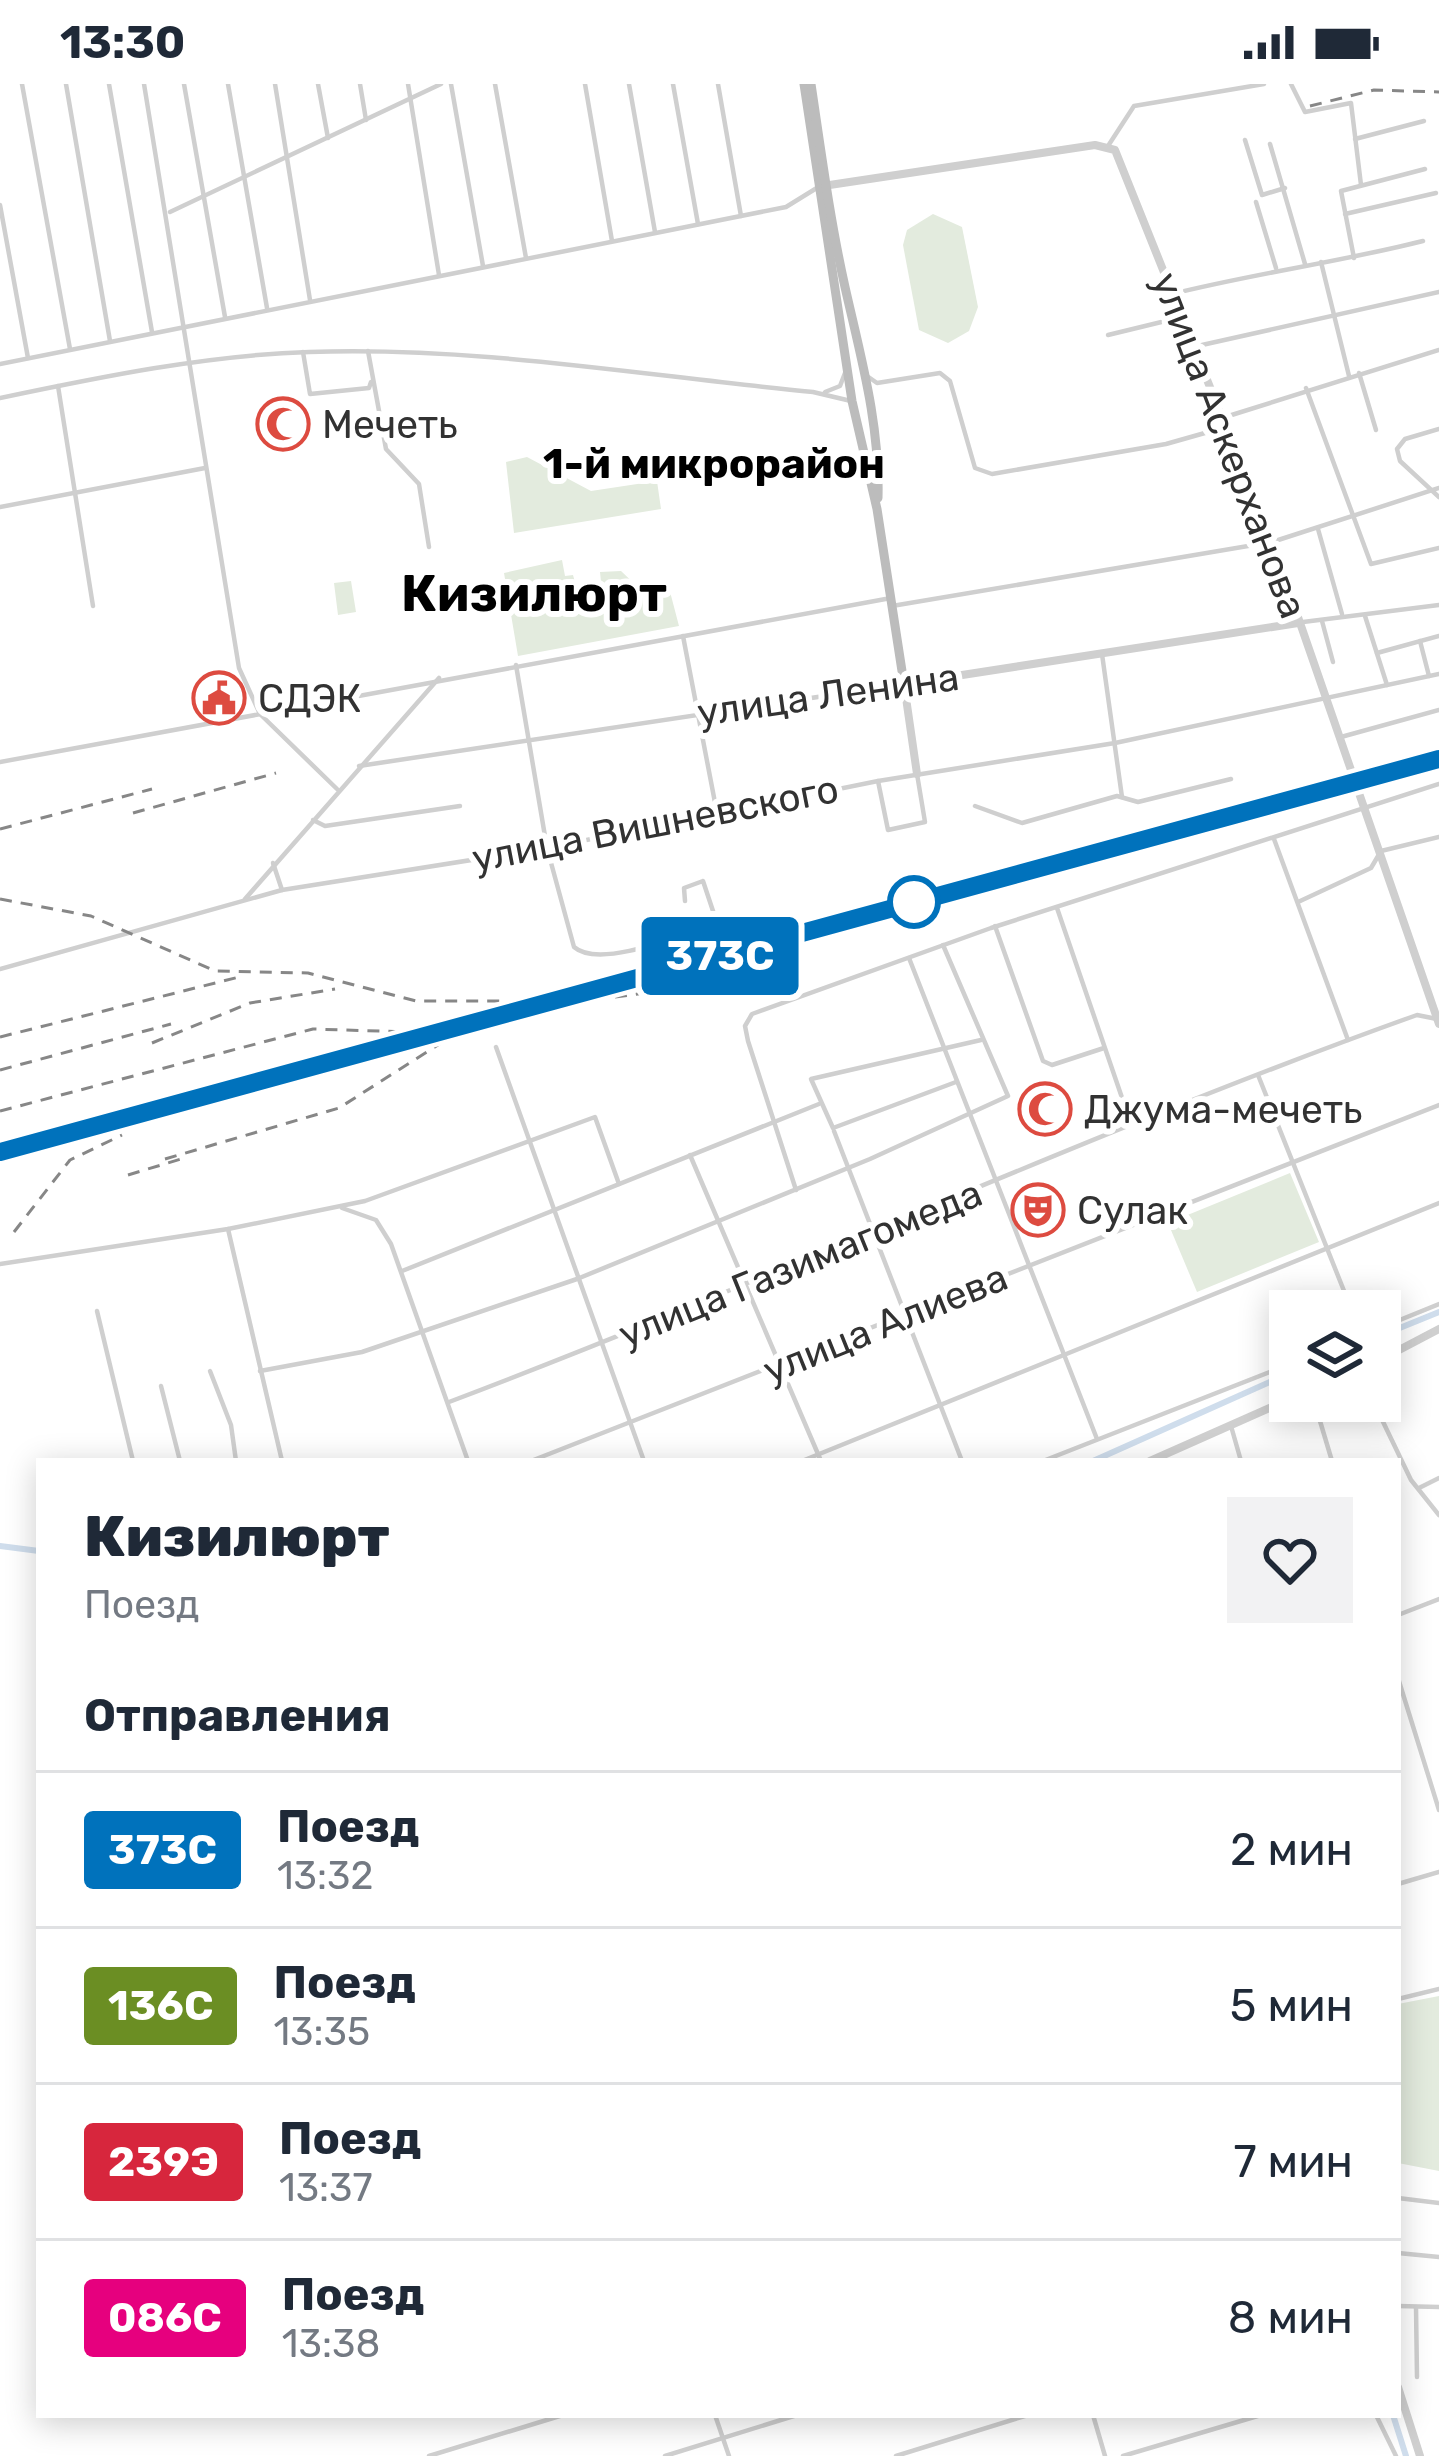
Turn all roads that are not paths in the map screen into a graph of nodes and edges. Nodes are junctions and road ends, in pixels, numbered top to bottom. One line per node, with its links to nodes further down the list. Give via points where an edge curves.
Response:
1 (22, 84): 69 (street)
2 (66, 84): 67 (street)
3 (110, 84): 64 (street)
4 (144, 84): 39 (street)
5 (184, 84): 36 (street)
6 (228, 84): 31 (street)
7 (275, 84): 29 (street)
8 (318, 84): 24 (street)
9 (360, 84): 22 (street)
10 (408, 84): 21 (street)
11 (441, 84): 21 (street)
12 (452, 84): 52 (street)
13 (495, 84): 46 (street)
14 (585, 84): 44 (street)
15 (629, 84): 43 (street)
16 (673, 84): 42 (street)
17 (718, 84): 41 (street)
18 (807, 84): 33 (main road)
19 (1264, 84): 28 (street, via 1134,106)
20 (1291, 84): 25 (street, via 1305,112 1351,103)
21 (410, 99): 22 (street); 54 (street)
22 (366, 120): 24 (street)
23 (1424, 121): 25 (street)
24 (328, 138): 29 (street)
25 (1355, 139): 32 (street)
26 (1245, 140): 34 (street, via 1262,195)
27 (1270, 144): 34 (street)
28 (1108, 146): 33 (street); 56 (street, улица Аскерханова)
29 (286, 157): 31 (street); 57 (street)
30 (1425, 169): 32 (street)
31 (244, 177): 36 (street); 58 (street)
32 (1360, 185): 40 (street, via 1341,191)
33 (824, 186): 41 (street, via 793,205); 63 (main road); 65 (main road)
34 (1285, 188): 51 (street)
35 (1436, 193): 40 (street)
36 (203, 196): 39 (street); 60 (street)
37 (1256, 202): 53 (street)
38 (0, 205): 48 (street)
39 (167, 214): 62 (street)
40 (1345, 214): 47 (street)
41 (741, 215): 42 (street)
42 (698, 224): 43 (street)
43 (655, 232): 44 (street)
44 (612, 241): 46 (street)
45 (1423, 242): 47 (street)
46 (526, 258): 52 (street)
47 (1354, 258): 49 (street)
48 (10, 261): 50 (street); 73 (street)
49 (1321, 262): 51 (street); 59 (street)
50 (0, 263)
51 (1305, 264): 53 (street)
52 (482, 266): 54 (street)
53 (1276, 268): 56 (street)
54 (439, 274): 57 (street)
55 (1439, 292): 59 (street)
56 (1172, 294): 61 (street, улица Аскерханова)
57 (310, 300): 58 (street)
58 (267, 308): 60 (street)
59 (1333, 315): 68 (street); 80 (street)
60 (225, 317): 62 (street)
61 (1181, 317): 66 (street); 68 (street, улица Аскерханова)
62 (181, 325): 64 (street); 75 (street)
63 (859, 329): 65 (main road, via 851,324); 79 (main road)
64 (152, 332): 67 (street)
65 (840, 332): 76 (main road)
66 (1108, 335)
67 (110, 340): 69 (street)
68 (1193, 347): 88 (street, улица Аскерханова)
69 (70, 349): 73 (street)
70 (1439, 350): 77 (street)
71 (368, 351): 72 (street); 78 (street); 84 (street)
72 (303, 352): 75 (street); 78 (street, via 310,394 369,388)
73 (28, 358): 74 (street)
74 (0, 364)
75 (188, 367): 82 (street); 93 (street)
76 (847, 368): 84 (street, via 840,386); 87 (main road)
77 (1359, 373): 80 (street); 90 (street)
78 (372, 376): 103 (street, via 386,449 419,484)
79 (867, 376): 81 (street); 86 (main road)
80 (1349, 376): 83 (street)
81 (886, 383): 86 (street); 88 (street, via 940,373 950,381 975,469 992,474 1166,444)
82 (58, 386): 85 (street); 96 (street)
83 (1306, 388): 88 (street); 100 (street)
84 (813, 392): 87 (street)
85 (0, 398)
86 (871, 399): 91 (main road)
87 (852, 401): 92 (main road)
88 (1224, 423): 102 (street, улица Аскерханова)
89 (1439, 429): 95 (street, via 1400,442 1400,461)
90 (1376, 430)
91 (877, 439): 92 (main road, via 869,448); 99 (main road)
92 (860, 440): 99 (main road)
93 (206, 467): 96 (street); 126 (street, via 239,668)
94 (1439, 488): 95 (street)
95 (1430, 490): 97 (street); 100 (street)
96 (74, 493): 98 (street); 107 (street)
97 (1439, 497)
98 (0, 507)
99 (877, 509): 105 (main road)
100 (1354, 517): 101 (street); 104 (street, via 1371,564)
101 (1318, 530): 102 (street); 108 (street)
102 (1271, 542): 105 (street); 111 (street, улица Аскерханова)
103 (430, 548)
104 (1439, 548)
105 (891, 602): 113 (street); 122 (main road)
106 (1439, 605): 109 (street)
107 (93, 606)
108 (1342, 614): 109 (street); 110 (street)
109 (1365, 616): 115 (street)
110 (1321, 618): 111 (street); 117 (street)
111 (1298, 623): 116 (street, улица Ленина); 157 (street, улица Аскерханова)
112 (1439, 635): 114 (street)
113 (682, 636): 118 (street); 125 (street)
114 (1420, 641): 115 (street); 120 (street)
115 (1377, 653): 123 (street)
116 (1102, 654): 122 (street, улица Ленина); 129 (street)
117 (1333, 662)
118 (515, 665): 121 (street); 127 (street)
119 (1439, 674): 120 (street, улица Вишневского)
120 (1429, 677): 123 (street, улица Вишневского)
121 (439, 678): 126 (street); 130 (street)
122 (904, 684): 125 (street, улица Ленина); 134 (street)
123 (1387, 686): 129 (street, улица Вишневского)
124 (1439, 710): 128 (street)
125 (698, 713): 127 (street, улица Ленина); 142 (street)
126 (260, 714): 131 (street); 138 (street)
127 (529, 737): 132 (street, улица Ленина); 146 (street)
128 (1341, 737)
129 (1115, 743): 134 (street, улица Вишневского); 139 (street)
130 (376, 747): 132 (street); 133 (street)
131 (0, 762)
132 (384, 762): 133 (street, улица Ленина)
133 (359, 766): 138 (street)
134 (917, 774): 136 (street, улица Вишневского); 136 (street, via 925,822 888,830)
135 (1231, 779): 139 (street, via 1138,802)
136 (878, 781): 142 (street, улица Вишневского)
137 (1439, 784): 145 (street)
138 (337, 789): 143 (street)
139 (1122, 798): 141 (street, via 1022,823)
140 (460, 806): 143 (street, via 325,826)
141 (975, 806)
142 (717, 815): 146 (street, улица Вишневского)
143 (312, 820): 147 (street)
144 (1439, 837): 151 (street, via 1382,851 1371,868)
145 (1274, 839): 151 (street); 152 (street)
146 (547, 848): 148 (street, улица Вишневского); 150 (street, via 567,935 582,955 636,949 716,917 703,881 684,887)
147 (274, 860): 148 (street); 149 (street)
148 (282, 890): 149 (street, улица Вишневского)
149 (243, 901): 156 (street, улица Вишневского)
150 (685, 901)
151 (1298, 902): 161 (street)
152 (1057, 908): 153 (street); 163 (street)
153 (994, 926): 154 (street); 163 (street, via 1047,1064)
154 (943, 945): 155 (street); 160 (street)
155 (909, 956): 164 (street); 170 (street, via 748,1019)
156 (0, 969)
157 (1429, 998): 158 (street); 159 (street, улица Аскерханова)
158 (1417, 1015): 159 (street); 161 (street, улица Газимагомеда)
159 (1438, 1022)
160 (981, 1040): 164 (street); 169 (street, via 1008,1096)
161 (1348, 1040): 165 (street, улица Газимагомеда)
162 (496, 1047): 173 (street)
163 (1105, 1048): 171 (street)
164 (945, 1049): 166 (street); 167 (street, via 811,1079)
165 (1258, 1075): 171 (street, улица Газимагомеда); 175 (street)
166 (957, 1081): 169 (street); 172 (street)
167 (819, 1104): 170 (street); 172 (street)
168 (1439, 1105): 175 (street, улица Алиева)
169 (971, 1117): 176 (street); 177 (street)
170 (773, 1124): 174 (street); 179 (street)
171 (1132, 1126): 177 (street, улица Газимагомеда)
172 (833, 1129): 176 (street)
173 (526, 1140): 178 (street, via 595,1117); 181 (street); 182 (street)
174 (690, 1155): 178 (street); 183 (street)
175 (1292, 1166): 186 (street); 188 (street, улица Алиева)
176 (845, 1169): 179 (street); 185 (street)
177 (997, 1183): 185 (street, улица Газимагомеда); 188 (street)
178 (619, 1184): 182 (street)
179 (796, 1190): 183 (street)
180 (1439, 1203): 186 (street)
181 (337, 1207): 184 (street); 189 (street, via 376,1220)
182 (553, 1212): 189 (street); 190 (street)
183 (718, 1222): 190 (street); 191 (street)
184 (228, 1229): 187 (street); 204 (street)
185 (873, 1234): 191 (street, улица Газимагомеда); 195 (street)
186 (1326, 1248): 192 (street); 201 (street)
187 (0, 1264)
188 (1032, 1265): 195 (street, улица Алиева); 201 (street)
189 (402, 1271): 198 (street)
190 (577, 1279): 198 (street); 199 (street)
191 (747, 1286): 199 (street, улица Газимагомеда); 202 (street)
192 (1343, 1290)
193 (1439, 1304): 196 (street)
194 (97, 1311): 215 (street)
195 (908, 1313): 202 (street, улица Алиева); 208 (street)
196 (1401, 1319)
197 (1439, 1329): 200 (street)
198 (425, 1331): 204 (street); 207 (street)
199 (601, 1344): 207 (street, улица Газимагомеда); 210 (street)
200 (1401, 1349)
201 (1065, 1355): 208 (street); 214 (street)
202 (781, 1365): 210 (street, улица Алиева); 222 (street)
203 (210, 1371): 217 (street)
204 (260, 1371): 218 (street)
205 (1269, 1372): 214 (street)
206 (161, 1386): 216 (street)
207 (449, 1402): 219 (street)
208 (941, 1405): 222 (street); 223 (street)
209 (1269, 1407): 211 (street)
210 (630, 1422): 220 (street, улица Алиева); 221 (street)
211 (1230, 1422): 225 (street); 226 (street)
212 (1320, 1422): 227 (street)
213 (1383, 1422): 229 (street)
214 (1097, 1438): 224 (street)
215 (133, 1458)
216 (178, 1458)
217 (236, 1458)
218 (281, 1458)
219 (467, 1458)
220 (539, 1458)
221 (643, 1458)
222 (820, 1458)
223 (961, 1458)
224 (1050, 1458)
225 (1158, 1458)
226 (1240, 1458)
227 (1331, 1458)
228 (1439, 1478): 229 (street)
229 (1419, 1488): 230 (street)
230 (1439, 1515)
231 (1439, 1599): 232 (street)
232 (1401, 1614)
233 (1401, 1688): 234 (street)
234 (1439, 1810)
235 (1439, 1872): 236 (street)
236 (1401, 1883)
237 (1439, 1989): 238 (street)
238 (1401, 1998)
239 (1401, 2198): 240 (street)
240 (1439, 2203)
241 (1401, 2253): 242 (street)
242 (1439, 2258)
243 (1401, 2306): 244 (street)
244 (1416, 2307): 245 (street); 246 (street)
245 (1439, 2307)
246 (1417, 2377)
247 (1401, 2396): 263 (street)
248 (552, 2418): 256 (street)
249 (717, 2418): 255 (street)
250 (787, 2418): 255 (street)
251 (1018, 2418): 259 (street)
252 (1095, 2418): 260 (street)
253 (1251, 2418): 261 (street)
254 (1377, 2418): 262 (street)
255 (723, 2438): 257 (street); 258 (street)
256 (429, 2456)
257 (665, 2456)
258 (729, 2456)
259 (896, 2456)
260 (1106, 2456)
261 (1123, 2456)
262 (1396, 2456)
263 (1420, 2456)

